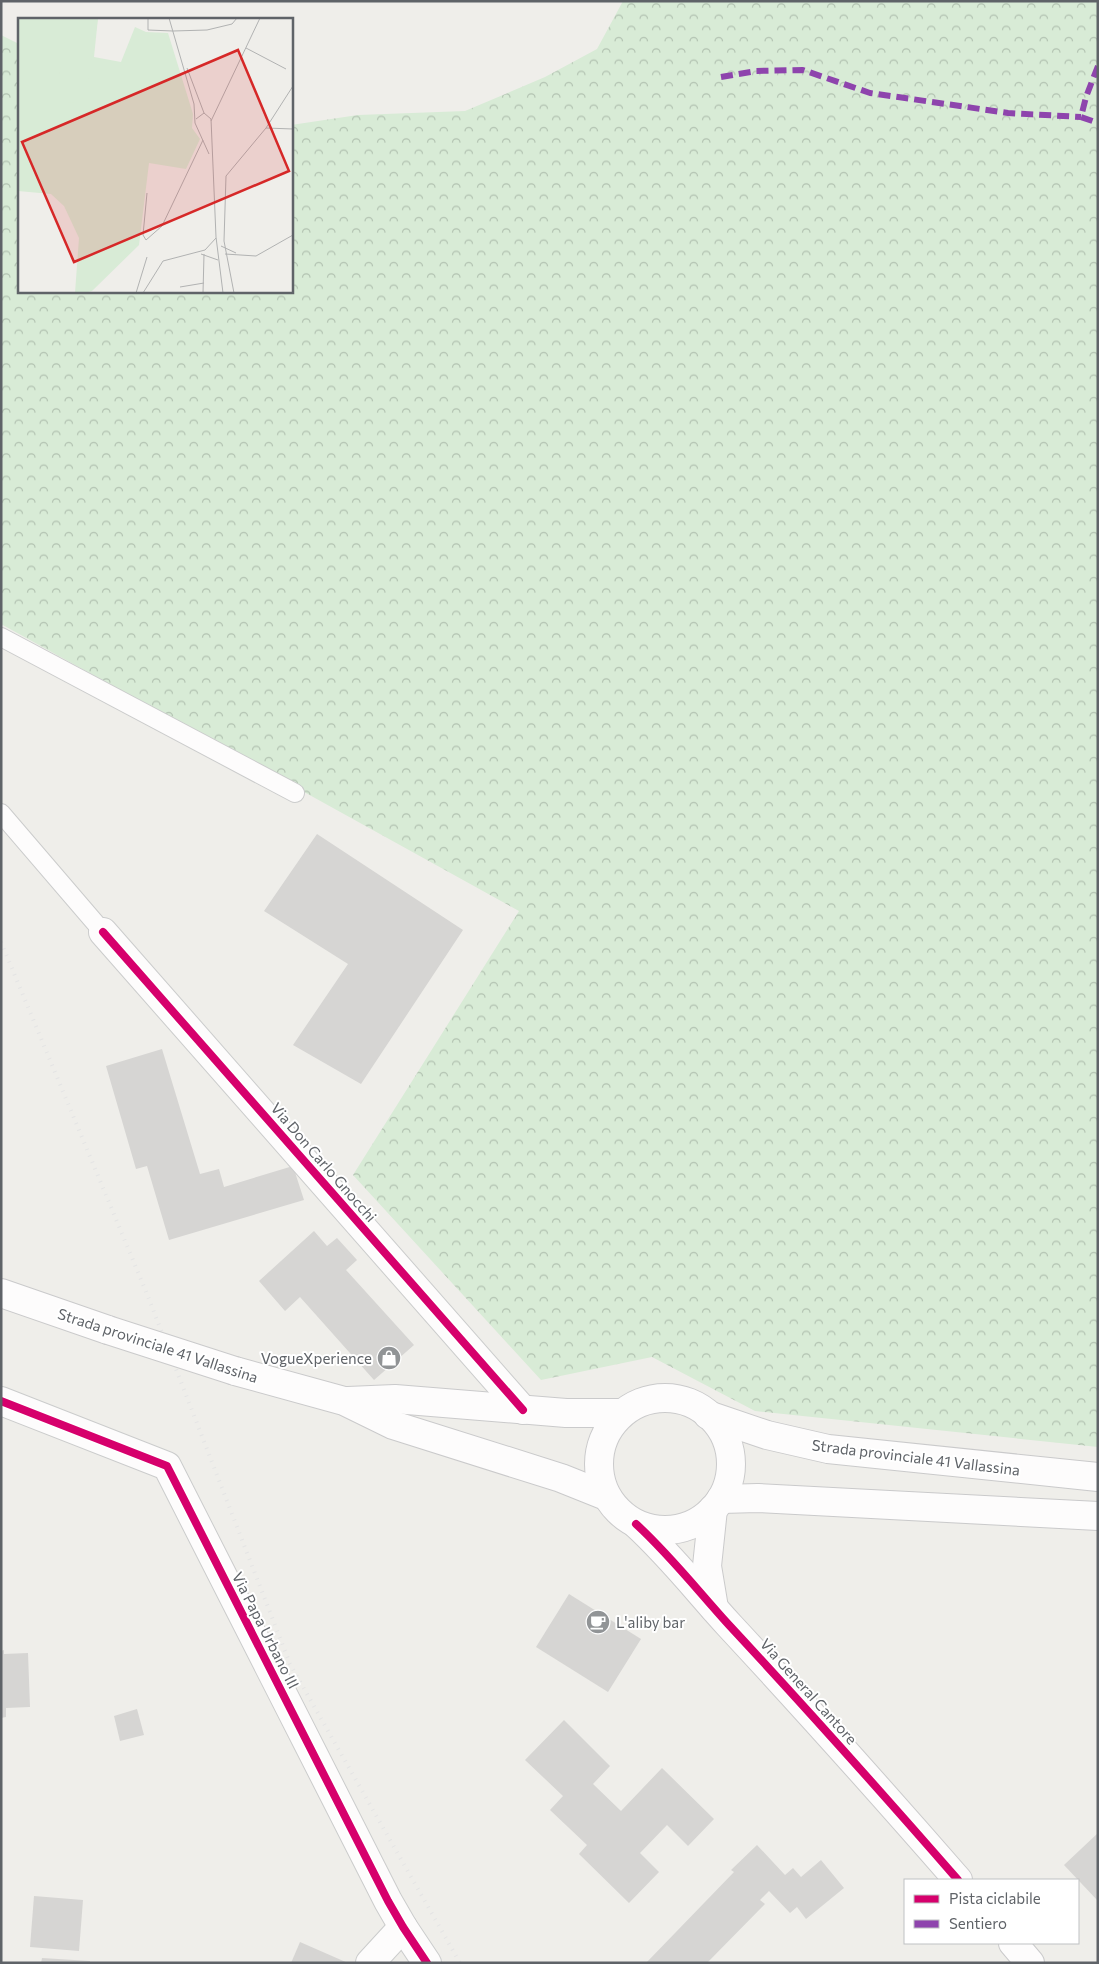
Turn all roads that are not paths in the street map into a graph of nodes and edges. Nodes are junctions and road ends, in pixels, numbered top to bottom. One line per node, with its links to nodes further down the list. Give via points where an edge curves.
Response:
1 (1, 637): 2 (lane)
2 (295, 794)
3 (1, 813): 4 (lane)
4 (103, 932): 8 (main road, Via Don Carlo Gnocchi)
5 (1, 1293): 7 (main road, Strada provinciale 41 Vallassina, bridge, via 235,1371)
6 (1, 1401): 18 (main road, Via Papa Urbano III, via 167,1466)
7 (344, 1401): 8 (main road, Strada provinciale 41 Vallassina, via 395,1399); 12 (main road, Strada provinciale 41 Vallassina, via 393,1425 561,1478)
8 (524, 1410): 9 (main road, Strada provinciale 41 Vallassina)
9 (621, 1413): 10 (main road, via 646,1400 673,1397 693,1403); 12 (main road, via 603,1437 601,1448 598,1466)
10 (708, 1414): 11 (main road, Strada provinciale 41 Vallassina, via 748,1429 828,1449); 13 (main road, via 718,1423 730,1448 729,1478)
11 (1098, 1477)
12 (606, 1496): 15 (main road, via 620,1514)
13 (717, 1504): 14 (main road, via 758,1498); 15 (main road, via 694,1523 679,1528 656,1530); 16 (main road, via 707,1566)
14 (1098, 1516)
15 (636, 1524): 16 (main road, Via General Cantore, via 662,1548)
16 (714, 1608): 17 (main road, Via General Cantore, via 820,1722)
17 (957, 1879)
18 (403, 1926): 20 (main road); 21 (main road, Via Papa Urbano III)
19 (1013, 1944): 22 (main road)
20 (370, 1963)
21 (428, 1963)
22 (1030, 1963)

